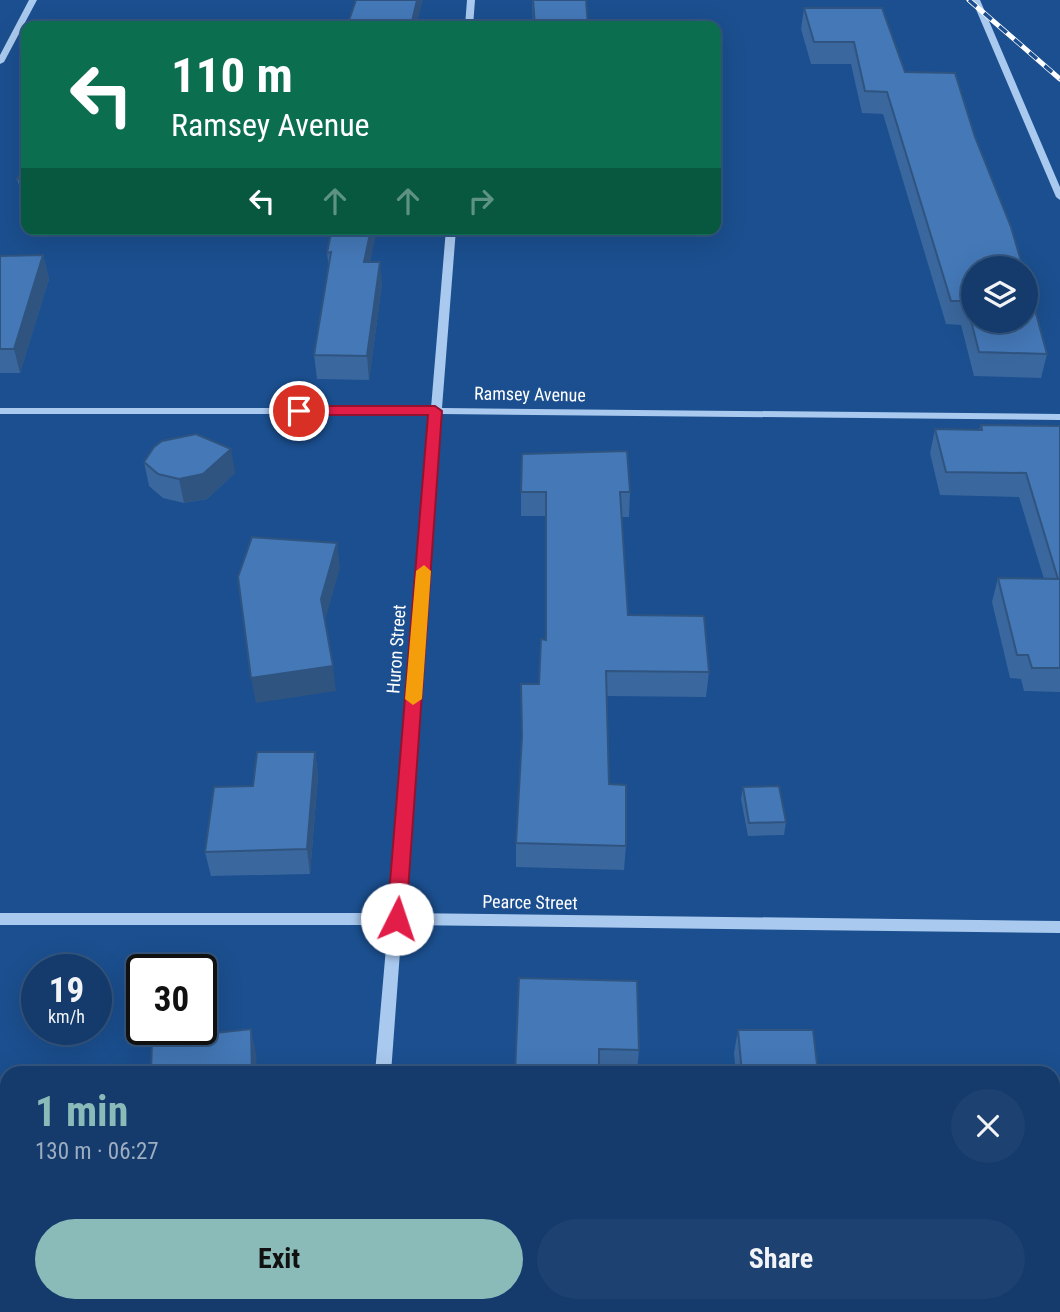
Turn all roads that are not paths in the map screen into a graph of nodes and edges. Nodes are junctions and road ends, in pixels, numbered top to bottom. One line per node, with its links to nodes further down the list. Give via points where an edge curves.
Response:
1 (33, 0): 4 (street)
2 (471, 0): 5 (street)
3 (976, 0): 8 (street)
4 (22, 21)
5 (469, 21)
6 (21, 23): 7 (street)
7 (0, 62)
8 (1060, 197)
9 (450, 235): 11 (street, Huron Street)
10 (0, 411): 11 (street, Ramsey Avenue)
11 (435, 411): 12 (street, Ramsey Avenue); 14 (street, Huron Street)
12 (1060, 417)
13 (0, 919): 14 (street, Pearce Street)
14 (397, 919): 15 (street, Pearce Street); 16 (street, Huron Street)
15 (1060, 927)
16 (384, 1066)

